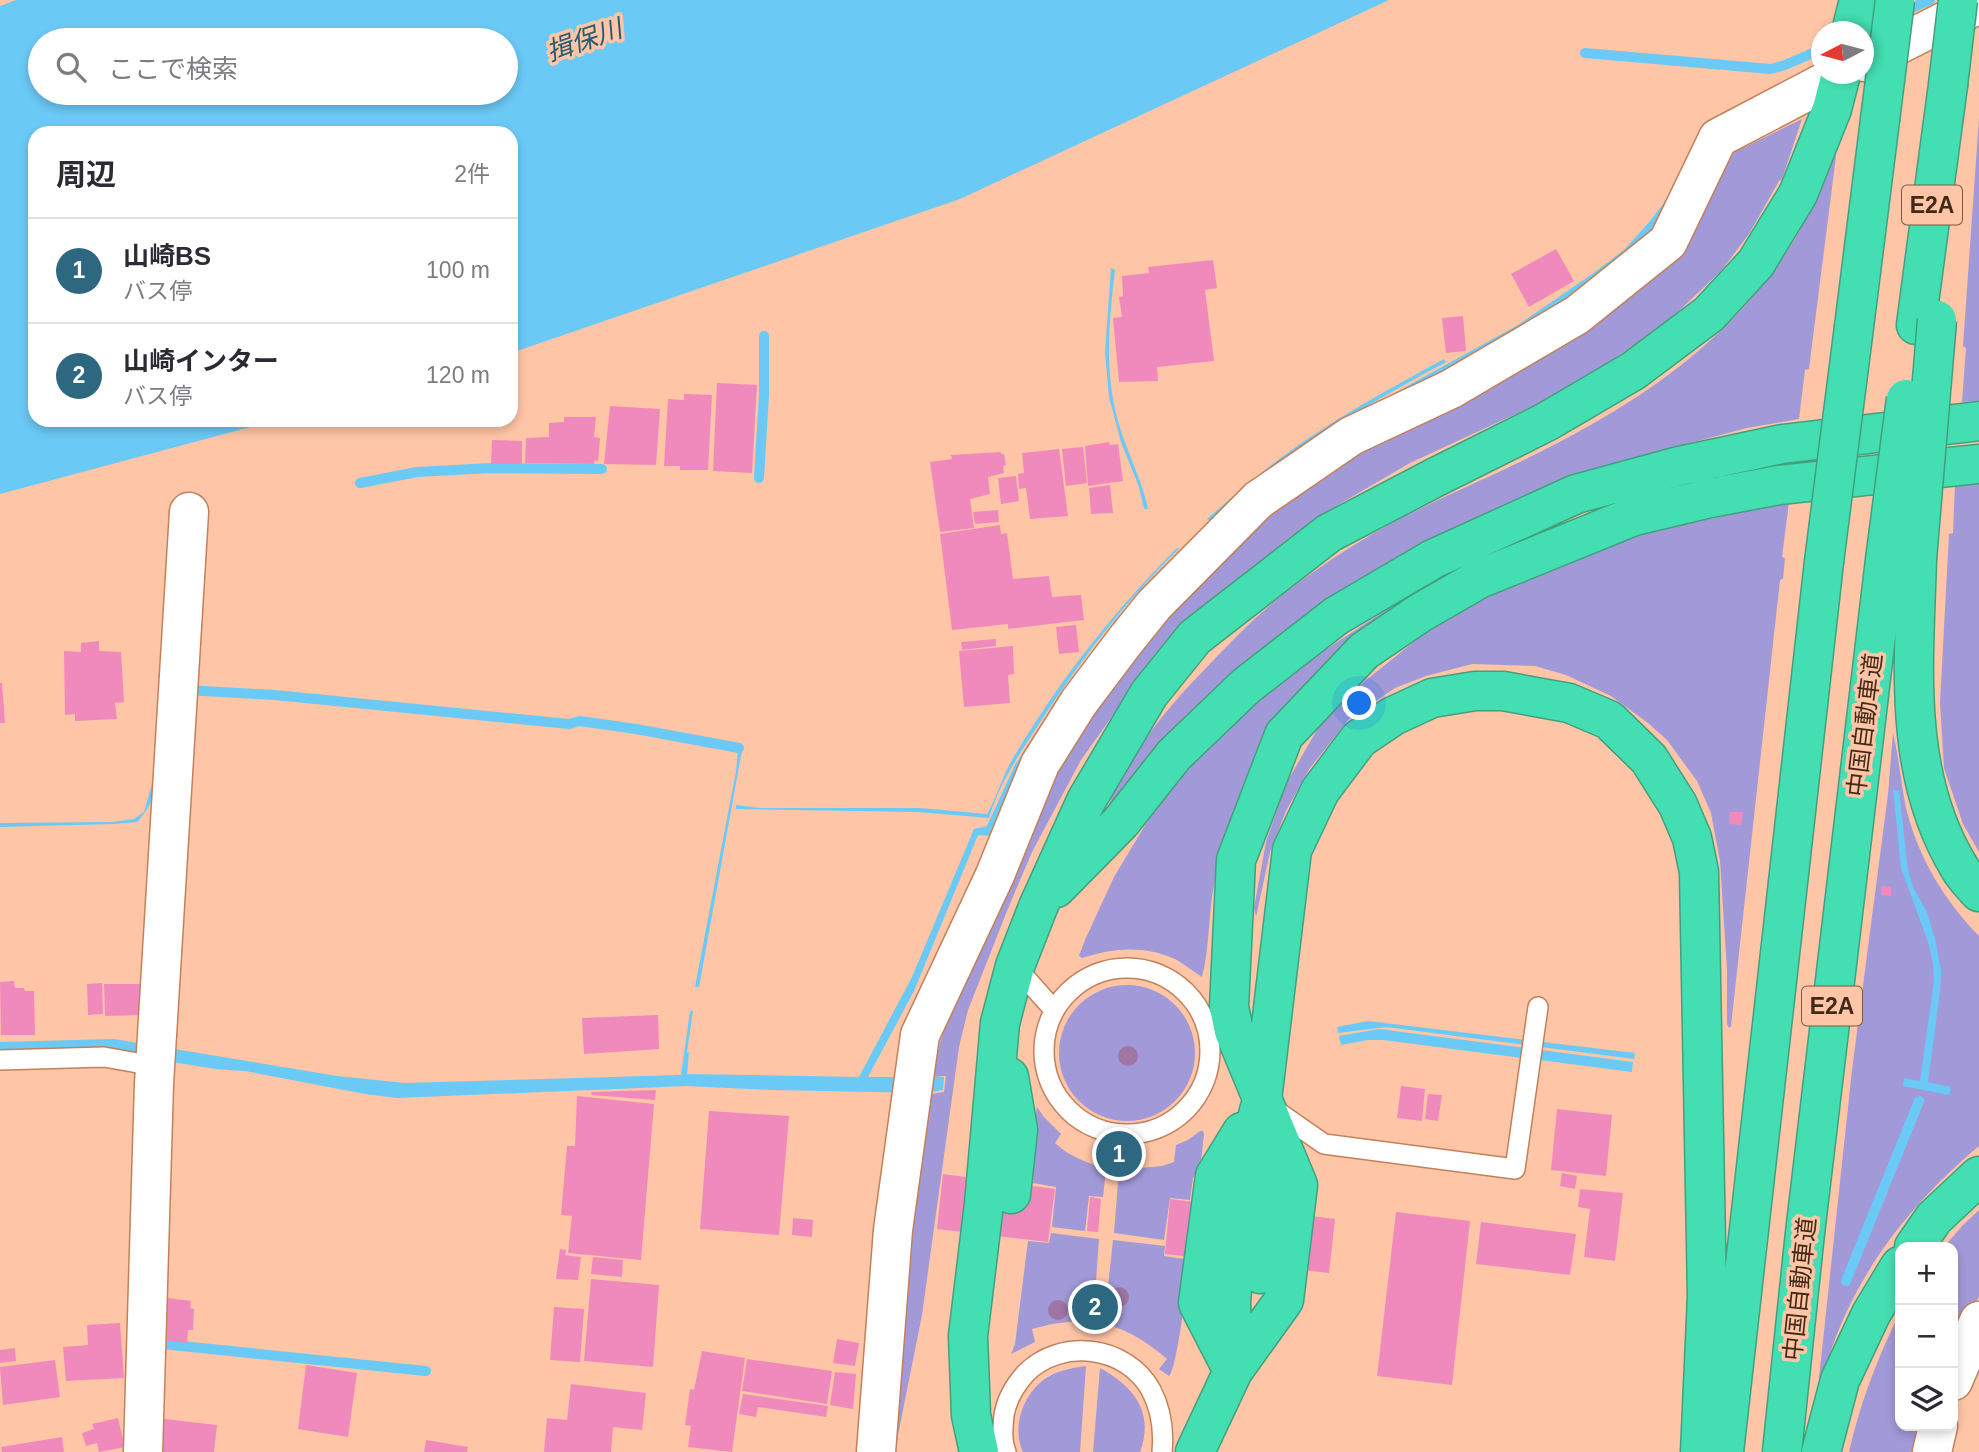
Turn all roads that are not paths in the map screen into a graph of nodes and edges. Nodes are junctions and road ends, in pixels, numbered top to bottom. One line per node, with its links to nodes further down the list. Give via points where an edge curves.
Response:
1 (1859, 0): 5 (highway)
2 (1895, 0): 33 (highway, E2A, bridge, via 1824,562)
3 (1960, 0): 11 (highway, 中国自動車道 / E2A, bridge)
4 (1979, 4): 6 (street)
5 (1854, 21)
6 (1874, 57)
7 (1837, 85): 13 (highway, via 1798,194 1756,262 1709,314 1633,371 1546,422 1329,533 1195,637 1149,694 1086,801); 31 (street, via 1718,138 1668,242 1577,315 1451,389 1351,436 1258,500 1154,605 1079,702 1040,764 995,875 920,1035 893,1230)
8 (1979, 421): 13 (highway, via 1782,444 1679,466 1576,494 1433,559 1336,616 1246,686 1174,755 1121,822)
9 (1979, 464): 17 (highway, via 1779,485 1634,516 1479,579 1364,650 1284,735 1236,860 1229,1007)
10 (188, 512): 19 (street)
11 (1901, 560): 12 (highway, via 1920,766 1935,820 1959,868); 34 (highway, 中国自動車道 / E2A, via 1805,1233)
12 (1979, 892)
13 (1038, 907): 14 (highway)
14 (1015, 966): 16 (lane); 28 (highway, via 1000,1023 1018,1130 995,1333 971,1415)
15 (1538, 1007): 20 (lane, via 1515,1169 1324,1144)
16 (1055, 1009): 17 (lane, via 1074,985 1098,972 1124,967 1151,971 1175,982 1194,1002 1206,1025); 17 (lane, via 1046,1030 1043,1059 1051,1086 1067,1110 1090,1126 1117,1135 1146,1133 1172,1121 1193,1102)
17 (1221, 1034): 20 (highway)
18 (0, 1060): 19 (lane, via 104,1058)
19 (155, 1066): 30 (street)
20 (1262, 1100): 26 (highway, via 1273,1161 1257,1297); 26 (highway, via 1215,1176 1198,1303); 32 (highway, via 1292,850 1320,791 1359,739 1432,698 1475,691 1503,691 1569,703 1609,720 1649,759 1678,805 1699,872 1707,1296)
21 (1979, 1176): 22 (highway, via 1934,1218)
22 (1917, 1242)
23 (1895, 1274): 35 (highway, via 1840,1380)
24 (1979, 1321): 25 (street)
25 (1958, 1369)
26 (1233, 1371): 29 (highway)
27 (1937, 1431): 36 (street)
28 (992, 1450): 29 (lane, via 1016,1383 1034,1365 1056,1353 1081,1349 1108,1354 1132,1367 1150,1387)
29 (1179, 1451)
30 (143, 1452)
31 (876, 1452)
32 (1700, 1452)
33 (1724, 1452)
34 (1782, 1452)
35 (1821, 1452)
36 (1932, 1452)

